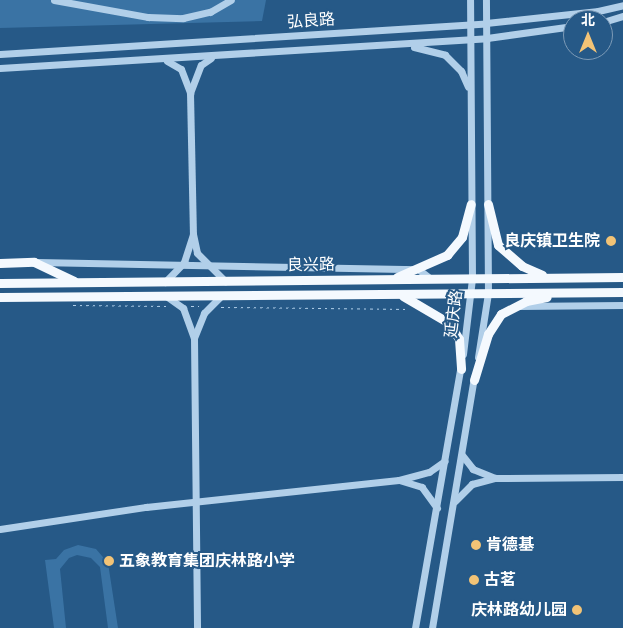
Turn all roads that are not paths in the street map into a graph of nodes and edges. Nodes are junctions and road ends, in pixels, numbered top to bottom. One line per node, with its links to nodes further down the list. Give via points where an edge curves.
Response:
1 (54, 0): 2 (street, via 148,17 183,18 210,12)
2 (230, 0)
3 (470, 0): 7 (street, 延庆路)
4 (486, 0): 6 (street, 延庆路)
5 (623, 5): 6 (street, 弘良路, via 598,11)
6 (486, 23): 7 (street, 弘良路); 9 (street, 延庆路)
7 (470, 24): 10 (street, 延庆路); 12 (street, 弘良路)
8 (563, 27): 9 (street, 弘良路)
9 (486, 38): 10 (street, 弘良路); 19 (street, 延庆路)
10 (470, 39): 11 (street, 弘良路); 17 (street, 延庆路)
11 (389, 45): 13 (street, 弘良路); 17 (street, via 425,48 444,55 461,71)
12 (0, 54)
13 (213, 57): 14 (street, 弘良路); 16 (street, via 201,66)
14 (164, 60): 15 (street, 弘良路); 16 (street, via 180,69)
15 (0, 68)
16 (190, 93): 20 (street)
17 (470, 95): 18 (street, 延庆路)
18 (471, 204): 25 (main road, via 462,236 455,247 447,255); 27 (street, 延庆路)
19 (488, 204): 28 (street, 延庆路); 29 (main road, via 498,245 522,266)
20 (193, 234): 23 (street); 24 (street, via 197,253)
21 (34, 262): 22 (main road); 23 (street); 34 (main road)
22 (0, 263)
23 (181, 265): 24 (street); 33 (street)
24 (207, 265): 25 (street); 32 (street)
25 (418, 269): 30 (main road); 31 (street)
26 (623, 277): 29 (main road, 良兴路)
27 (472, 278): 28 (main road, 良兴路); 31 (main road, 良兴路); 37 (street, 延庆路)
28 (488, 278): 29 (main road, 良兴路); 38 (street, 延庆路)
29 (549, 278)
30 (390, 279): 31 (main road, 良兴路); 32 (main road, 良兴路)
31 (431, 279)
32 (225, 281): 33 (main road, 良兴路)
33 (164, 282): 34 (main road, 良兴路)
34 (77, 283): 35 (main road, 良兴路)
35 (0, 284)
36 (623, 292): 39 (main road, 良兴路)
37 (471, 293): 38 (main road, 良兴路); 40 (main road, 良兴路); 47 (street, 延庆路)
38 (488, 293): 39 (main road, 良兴路); 48 (street, 延庆路)
39 (573, 293): 45 (main road)
40 (395, 294): 41 (main road, 良兴路); 47 (main road, via 416,301 449,323 459,339)
41 (222, 295): 42 (main road, 良兴路); 46 (street, via 198,323)
42 (166, 296): 43 (main road, 良兴路); 46 (street, via 180,306)
43 (0, 297)
44 (623, 305): 45 (street)
45 (513, 306): 48 (main road, via 498,318 488,334)
46 (194, 338): 54 (street)
47 (460, 370): 50 (street, 延庆路)
48 (474, 380): 49 (street, 延庆路)
49 (462, 454): 52 (street, via 473,470); 55 (street, 延庆路)
50 (446, 460): 53 (street, via 429,472); 56 (street, 延庆路)
51 (623, 477): 52 (street)
52 (495, 478): 55 (street, via 472,484)
53 (399, 480): 54 (street); 56 (street, via 422,487)
54 (196, 502): 57 (street); 59 (street)
55 (453, 504): 58 (street, 延庆路)
56 (437, 508): 60 (street, 延庆路)
57 (0, 529)
58 (432, 627)
59 (197, 628)
60 (415, 628)

